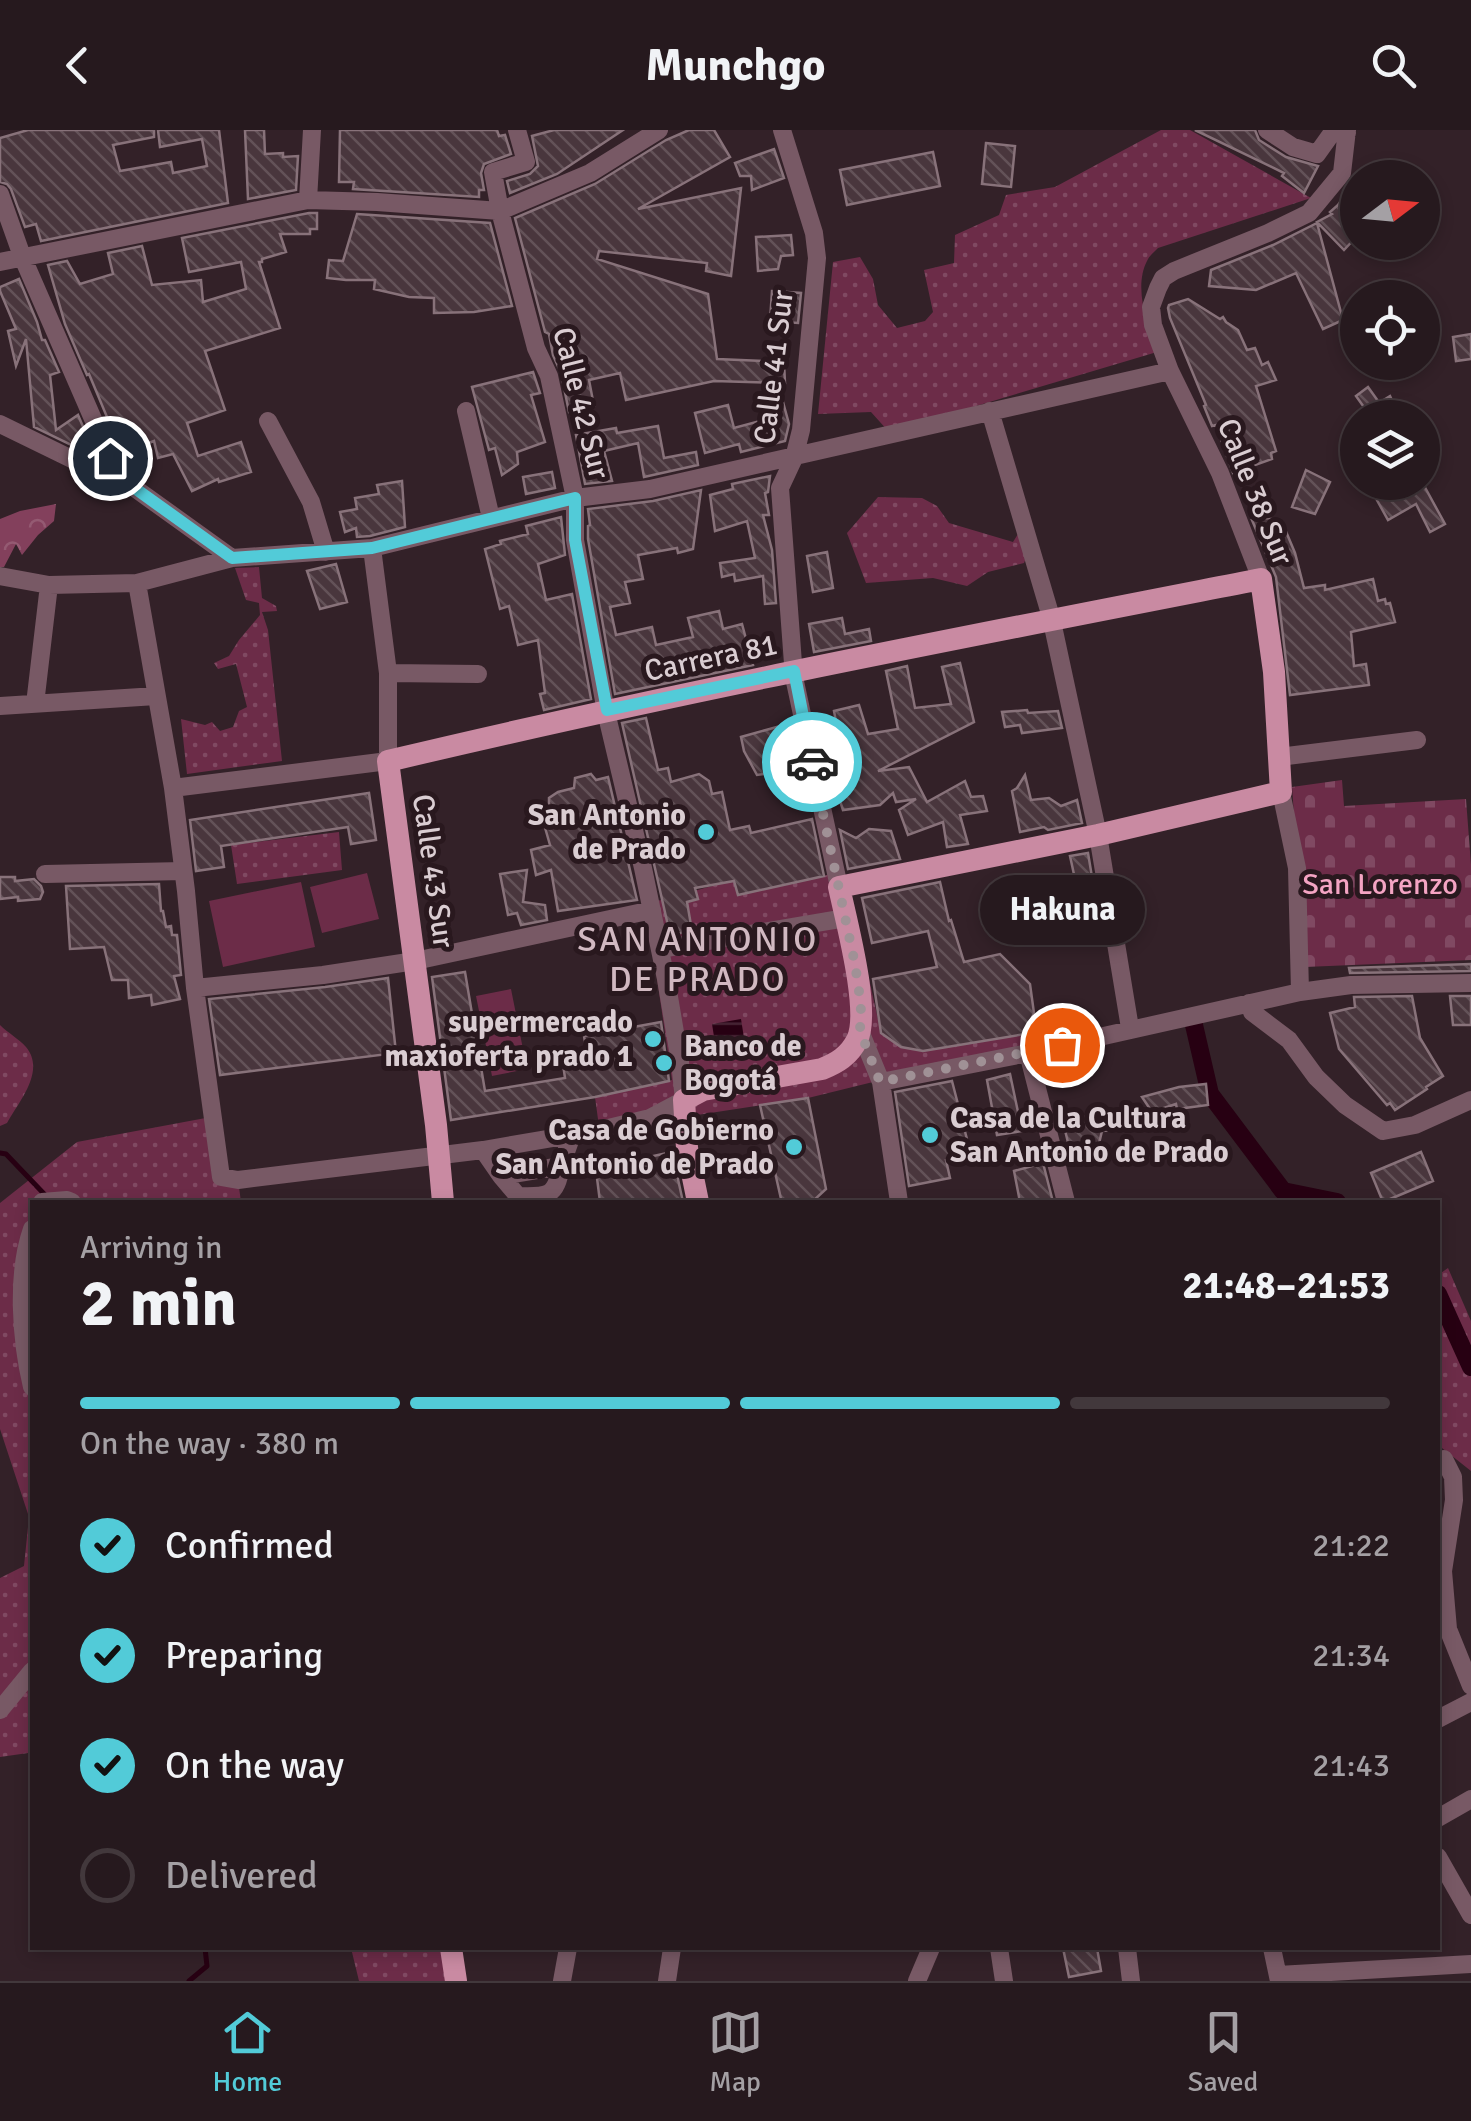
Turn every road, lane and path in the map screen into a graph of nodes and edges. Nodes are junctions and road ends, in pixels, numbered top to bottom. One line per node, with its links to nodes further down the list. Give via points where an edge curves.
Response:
1 (312, 130): 8 (street)
2 (517, 130): 9 (street, Calle 42 Sur, via 526,162 493,172)
3 (659, 130): 9 (street, via 590,172)
4 (782, 130): 17 (street, Calle 41 Sur, via 818,258)
5 (1266, 130): 6 (street, via 1317,154 1332,133)
6 (1343, 132): 12 (street, Calle 38 Sur, via 1342,173 1310,213 1164,278 1151,307)
7 (0, 194): 10 (street)
8 (308, 200): 9 (street); 10 (street)
9 (500, 210): 19 (street, Calle 42 Sur, via 549,376)
10 (22, 256): 11 (street); 18 (street, via 110,458)
11 (0, 262)
12 (1170, 371): 14 (street); 25 (street, Calle 38 Sur, via 1220,472)
13 (466, 412): 20 (street)
14 (990, 412): 17 (street); 28 (street)
15 (268, 421): 22 (street, via 311,502)
16 (0, 424): 18 (street)
17 (794, 458): 19 (street); 29 (street, Calle 41 Sur, via 780,488)
18 (129, 484): 23 (street)
19 (575, 498): 20 (street); 35 (street, Calle 42 Sur, via 575,540)
20 (491, 518): 21 (street)
21 (372, 548): 22 (street); 30 (street, Calle 43 Sur)
22 (326, 552): 23 (street)
23 (232, 558): 26 (street)
24 (0, 576): 27 (street)
25 (1261, 580): 28 (main road, Carrera 81); 37 (main road, Calle 38 Sur)
26 (137, 583): 27 (street); 32 (street)
27 (49, 586): 33 (street)
28 (1051, 620): 29 (main road, Carrera 81); 41 (street)
29 (794, 671): 35 (main road, Carrera 81); 44 (street, Calle 41 Sur)
30 (388, 673): 31 (street); 38 (street, Calle 43 Sur)
31 (478, 674)
32 (156, 696): 33 (street); 39 (street)
33 (35, 704): 34 (street)
34 (0, 706)
35 (607, 710): 38 (main road, Carrera 81); 45 (street, Calle 42 Sur)
36 (1417, 740): 37 (street)
37 (1279, 757): 40 (main road, Calle 38 Sur)
38 (388, 762): 39 (street, Carrera 81); 48 (main road, Calle 43 Sur)
39 (173, 788): 42 (street)
40 (1281, 792): 41 (main road); 51 (street, Calle 38 Sur, via 1297,868)
41 (1098, 835): 44 (main road); 53 (street)
42 (184, 871): 43 (street); 50 (street)
43 (45, 874)
44 (839, 887): 46 (main road, Calle 41 Sur)
45 (652, 910): 47 (street, Calle 42 Sur); 48 (street)
46 (846, 918): 47 (street); 54 (main road, Calle 41 Sur)
47 (660, 949): 58 (street, Calle 42 Sur)
48 (415, 961): 50 (street); 62 (main road, Calle 43 Sur)
49 (1471, 983): 51 (street)
50 (195, 988): 62 (street, via 221,1177)
51 (1300, 992): 52 (street)
52 (1249, 1003): 53 (street); 59 (street, via 1345,1105 1384,1131)
53 (1130, 1028): 55 (street)
54 (860, 1031): 56 (main road); 57 (street, Calle 41 Sur)
55 (1028, 1053): 57 (street); 66 (street)
56 (836, 1064): 57 (street); 58 (main road, via 703,1090)
57 (878, 1076): 65 (street, Calle 41 Sur)
58 (684, 1100): 60 (street, via 650,1118); 64 (main road, Calle 42 Sur)
59 (1471, 1100)
60 (572, 1135): 61 (street); 61 (street, via 561,1166 501,1176)
61 (483, 1150): 62 (street)
62 (440, 1154): 63 (main road, Calle 43 Sur)
63 (443, 1200)
64 (698, 1200)
65 (899, 1200)
66 (1065, 1200)
67 (30, 1235): 68 (street, via 22,1338)
68 (30, 1377)
69 (1444, 1460): 70 (street, via 1453,1477)
70 (1451, 1518): 71 (street); 73 (street, via 1443,1571 1448,1629)
71 (1471, 1520)
72 (30, 1673): 75 (street)
73 (1471, 1686)
74 (1471, 1702): 76 (street)
75 (0, 1710)
76 (1440, 1718)
77 (1471, 1800): 78 (street)
78 (1440, 1817)
79 (1440, 1861): 80 (street)
80 (1471, 1915)
81 (452, 1950): 90 (main road)
82 (568, 1950): 91 (street)
83 (672, 1950): 92 (street)
84 (930, 1950): 93 (street)
85 (1000, 1950): 94 (street)
86 (1127, 1950): 95 (street)
87 (1272, 1950): 89 (street)
88 (1471, 1964): 89 (street)
89 (1278, 1978)
90 (456, 1981)
91 (562, 1981)
92 (667, 1981)
93 (917, 1981)
94 (1004, 1981)
95 (1131, 1981)

